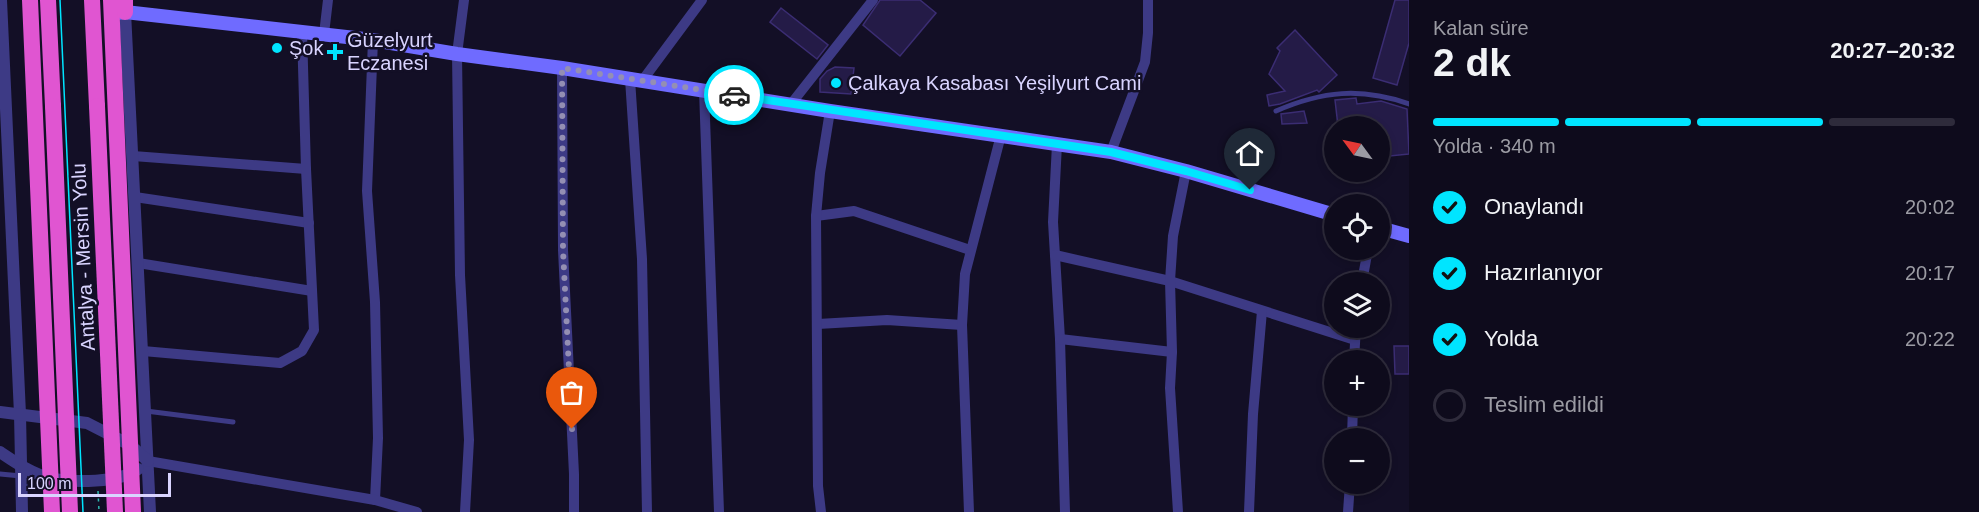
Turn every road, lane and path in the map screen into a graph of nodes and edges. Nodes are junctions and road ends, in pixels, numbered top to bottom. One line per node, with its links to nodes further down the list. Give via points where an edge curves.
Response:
1 (1, 0): 49 (street)
2 (30, 0): 50 (highway)
3 (48, 0): 66 (highway, Antalya - Mersin Yolu, bridge)
4 (92, 0): 67 (highway, Antalya - Mersin Yolu, bridge)
5 (328, 0): 12 (street)
6 (464, 0): 14 (street)
7 (702, 0): 16 (street)
8 (873, 0): 18 (street)
9 (1148, 0): 24 (street, via 1145,62)
10 (118, 7): 11 (main road); 25 (street); 52 (highway)
11 (303, 32): 12 (main road); 26 (street)
12 (324, 34): 13 (main road)
13 (373, 40): 14 (main road); 61 (street, via 367,191 375,302)
14 (457, 54): 15 (main road); 71 (street, via 460,275 469,440)
15 (562, 68): 16 (main road); 72 (street, via 563,250)
16 (636, 80): 17 (main road); 73 (street)
17 (704, 90): 18 (main road); 74 (street)
18 (791, 104): 20 (main road)
19 (1409, 104): 21 (lane, via 1388,96 1331,93)
20 (830, 111): 22 (main road); 30 (street)
21 (1276, 111)
22 (1001, 135): 23 (main road); 34 (street)
23 (1058, 144): 24 (main road); 35 (street)
24 (1111, 152): 27 (main road)
25 (133, 156): 26 (street); 28 (street)
26 (306, 169): 31 (street)
27 (1186, 171): 29 (main road); 37 (street, via 1173,236)
28 (135, 196): 31 (street); 36 (street)
29 (1324, 212)
30 (816, 216): 34 (street, via 854,211); 40 (street)
31 (309, 223): 38 (street)
32 (1390, 231): 33 (main road)
33 (1409, 236)
34 (970, 250): 41 (street)
35 (1055, 255): 37 (street); 42 (street)
36 (138, 263): 38 (street); 45 (street)
37 (1170, 281): 39 (street); 46 (street)
38 (312, 291): 45 (street, via 314,330 302,351 280,363)
39 (1262, 311): 43 (street); 79 (street)
40 (818, 324): 41 (street, via 887,320); 75 (street)
41 (962, 325): 76 (street)
42 (1060, 339): 46 (street); 77 (street)
43 (1355, 340): 44 (street)
44 (1354, 350)
45 (143, 351): 47 (street)
46 (1172, 352): 78 (street, via 1170,388)
47 (146, 411): 51 (lane); 54 (street)
48 (0, 412): 49 (street)
49 (20, 414): 50 (street); 55 (street)
50 (49, 419): 52 (street, via 87,423); 58 (highway)
51 (233, 422)
52 (130, 445): 54 (street); 57 (highway)
53 (0, 453): 55 (street)
54 (148, 461): 57 (street); 61 (street); 69 (street)
55 (21, 471): 56 (lane); 58 (street); 64 (street)
56 (0, 474)
57 (132, 474): 59 (street); 68 (highway)
58 (51, 478): 59 (street); 65 (highway)
59 (97, 481): 63 (path)
60 (1349, 494): 80 (street)
61 (375, 500): 62 (street)
62 (389, 508): 70 (street)
63 (99, 511)
64 (22, 512)
65 (52, 512)
66 (70, 512)
67 (115, 512)
68 (133, 512)
69 (150, 512)
70 (417, 512)
71 (465, 512)
72 (574, 512)
73 (647, 512)
74 (719, 512)
75 (821, 512)
76 (969, 512)
77 (1065, 512)
78 (1178, 512)
79 (1250, 512)
80 (1348, 512)

